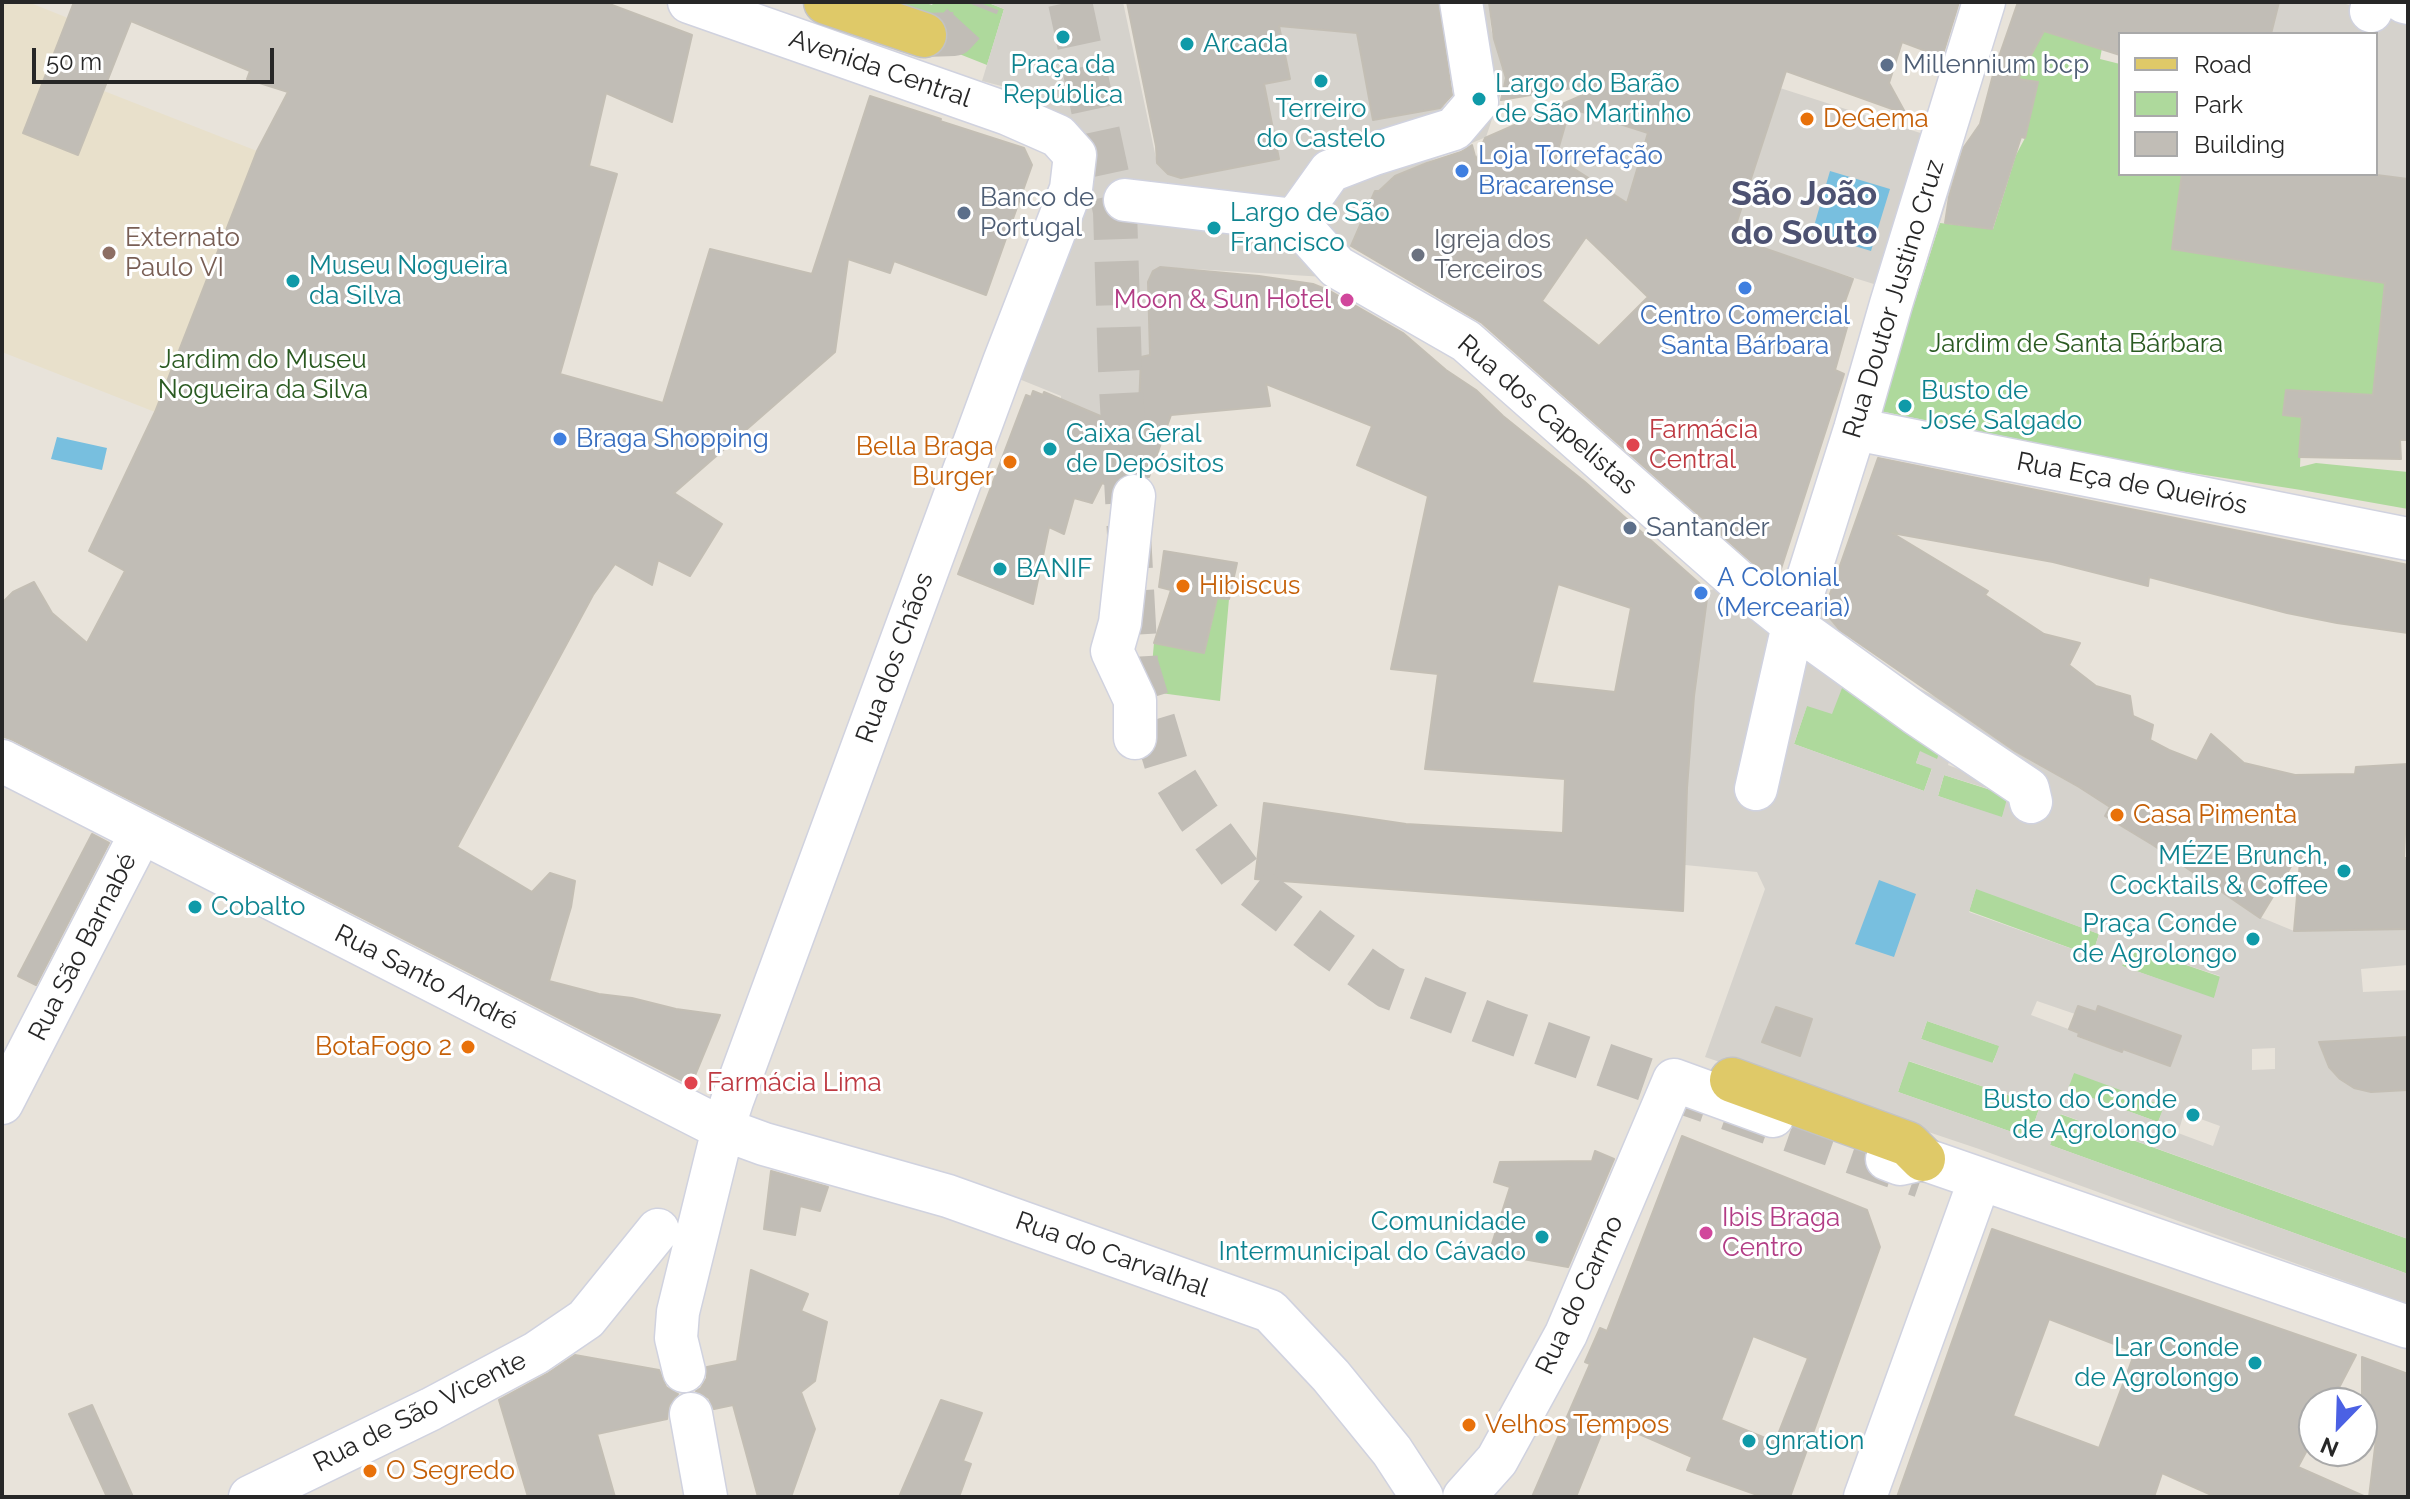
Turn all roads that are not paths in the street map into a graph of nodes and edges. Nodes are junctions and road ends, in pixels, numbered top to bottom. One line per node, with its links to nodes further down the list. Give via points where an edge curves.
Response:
1 (689, 2): 6 (street, Avenida Central, via 1058,136 1075,155)
2 (826, 2): 5 (main road)
3 (1461, 2): 8 (street, via 1486,106 1454,129 1330,171)
4 (1984, 2): 9 (street, Rua Doutor Justino Cruz)
5 (924, 35)
6 (1071, 189): 20 (street, Rua dos Chãos)
7 (1125, 200): 8 (street)
8 (1295, 220): 12 (street, Rua dos Capelistas, via 1337,267 1466,341 1738,581)
9 (1855, 429): 11 (street, Rua Eça de Queirós); 12 (street, Rua Doutor Justino Cruz)
10 (1134, 496): 13 (street, via 1112,651 1135,700)
11 (2408, 539)
12 (1798, 610): 15 (street, Rua Doutor Justino Cruz); 16 (street, Rua dos Capelistas, via 1915,713 2028,789)
13 (1135, 738)
14 (2, 761): 17 (street, Rua Santo André)
15 (1756, 789)
16 (2031, 802)
17 (141, 833): 19 (street, Rua São Barnabé); 20 (street, Rua Santo André)
18 (1732, 1080): 21 (main road, via 1908,1144)
19 (2, 1103)
20 (723, 1129): 25 (street, Rua dos Chãos, via 678,1312 676,1338); 29 (street, Rua do Carvalhal, via 948,1196 1270,1311 1340,1387)
21 (1923, 1159): 22 (street); 30 (street, Rua do Carmo, via 1900,1164 1674,1080 1566,1334 1497,1460)
22 (1980, 1179): 24 (street); 31 (street)
23 (658, 1230): 27 (street, Rua de São Vicente, via 586,1319 536,1353)
24 (2408, 1327)
25 (684, 1371)
26 (691, 1414): 28 (street)
27 (250, 1497)
28 (706, 1497)
29 (1422, 1497)
30 (1464, 1497)
31 (1865, 1497)

